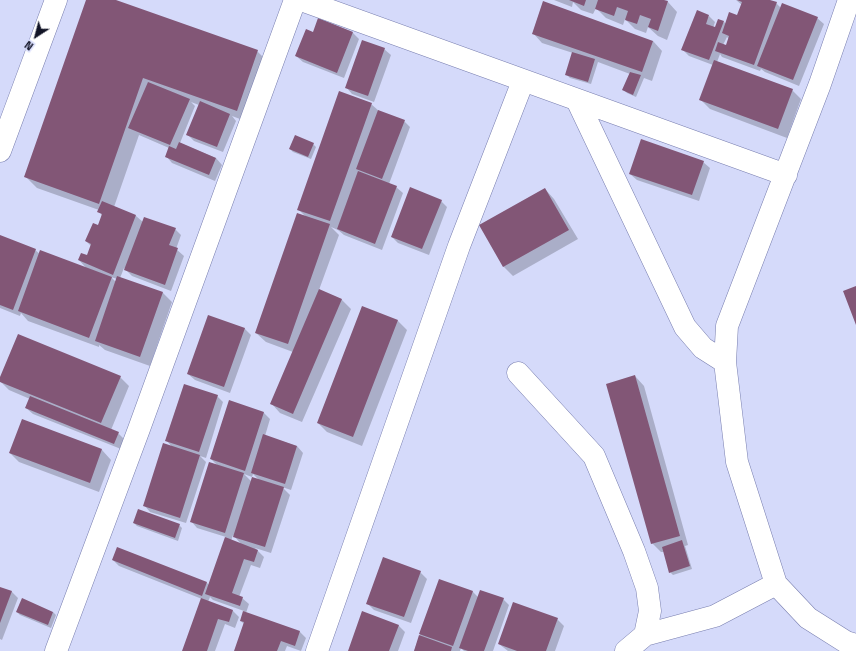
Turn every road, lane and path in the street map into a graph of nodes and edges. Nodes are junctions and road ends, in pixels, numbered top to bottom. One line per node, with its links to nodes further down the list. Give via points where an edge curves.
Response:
1 (56, 0): 7 (street)
2 (295, 0): 14 (street)
3 (301, 0): 5 (street)
4 (849, 0): 8 (street)
5 (523, 81): 6 (street); 15 (street, via 446,282)
6 (576, 100): 8 (street); 9 (street, via 685,327 703,348)
7 (0, 150)
8 (786, 176): 9 (street, via 727,326)
9 (725, 362): 11 (street, via 737,462)
10 (518, 374): 12 (street, via 594,456 647,588 650,611)
11 (776, 584): 12 (street, via 715,616); 13 (street, via 808,618 846,642)
12 (645, 635): 16 (street)
13 (856, 645)
14 (56, 651)
15 (317, 651)
16 (626, 651)

